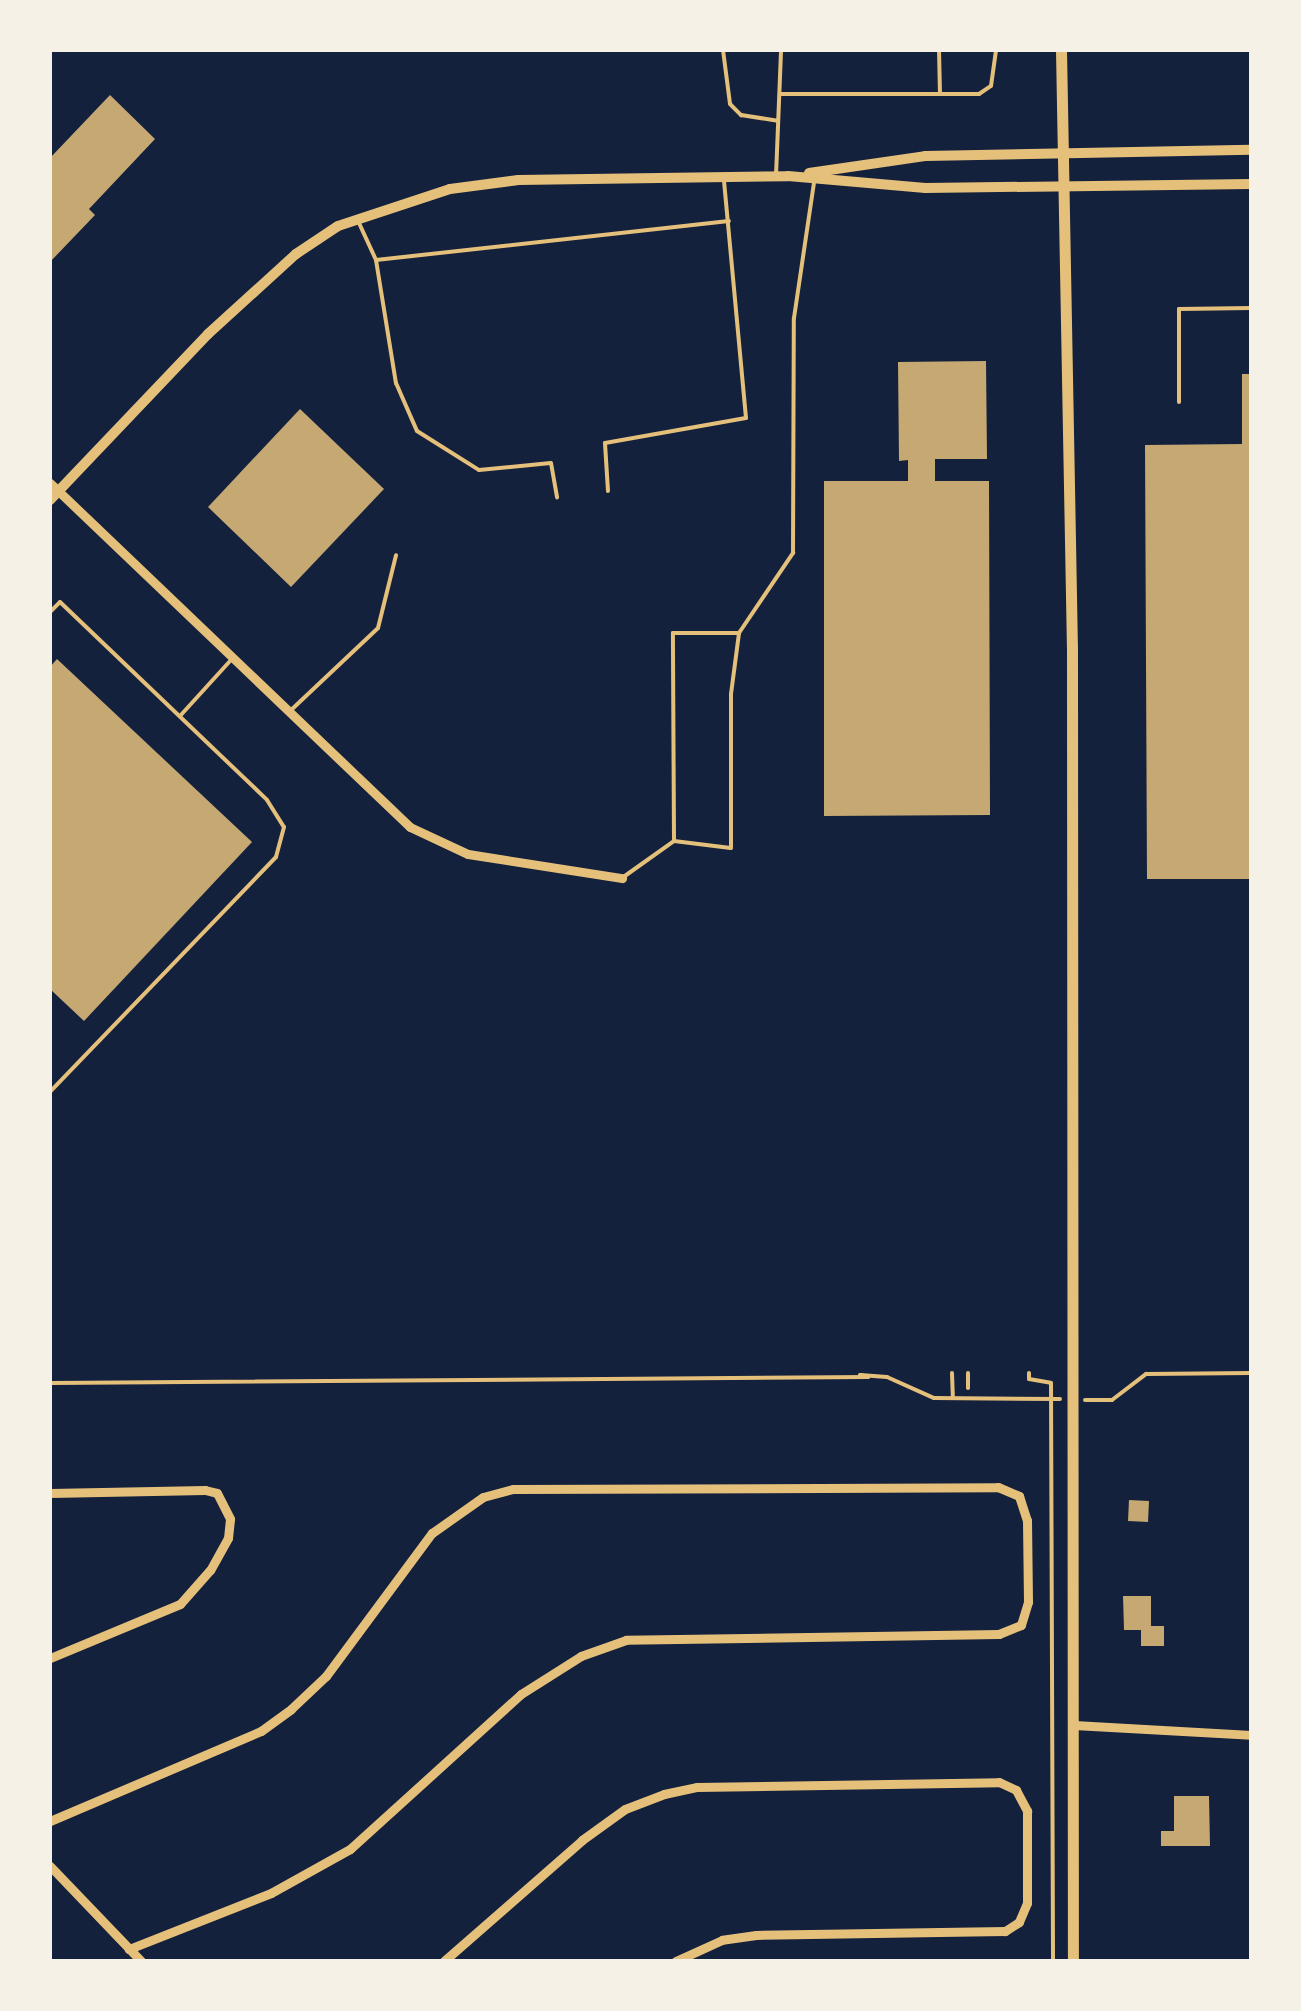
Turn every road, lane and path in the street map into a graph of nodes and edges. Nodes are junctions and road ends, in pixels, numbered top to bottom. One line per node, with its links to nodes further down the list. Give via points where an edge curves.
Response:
1 (723, 50): 8 (lane, via 730,104 741,115)
2 (781, 50): 6 (lane)
3 (939, 50): 7 (lane)
4 (996, 50): 7 (lane, via 992,86 980,94)
5 (1062, 50): 10 (main road)
6 (780, 94): 7 (lane); 8 (lane)
7 (940, 94)
8 (778, 121): 11 (lane)
9 (1251, 150): 10 (street)
10 (1062, 153): 12 (street, via 925,156); 16 (main road)
11 (776, 176): 12 (street); 13 (street)
12 (788, 176): 14 (street)
13 (724, 177): 17 (street, via 518,180 450,189); 18 (lane)
14 (814, 178): 16 (street, via 925,188); 27 (lane, via 794,318 793,553)
15 (1251, 184): 16 (street)
16 (1063, 185): 46 (main road, via 1072,648)
17 (357, 218): 19 (lane); 23 (street, via 257,285)
18 (729, 221): 19 (lane); 22 (lane, via 746,418 605,443)
19 (376, 260): 24 (lane, via 396,383 417,431 479,470 552,463)
20 (1251, 308): 21 (lane, via 1179,309)
21 (1178, 402)
22 (608, 491)
23 (53, 492): 28 (street)
24 (557, 497)
25 (396, 555): 29 (lane, via 378,628)
26 (50, 612): 30 (lane, via 60,602)
27 (739, 633): 31 (lane, via 731,694 731,848); 31 (lane, via 673,633)
28 (233, 658): 29 (street); 30 (lane)
29 (289, 712): 32 (street, via 410,828 468,854)
30 (180, 716): 33 (lane, via 278,812 283,843)
31 (674, 841): 32 (lane)
32 (622, 878)
33 (50, 1092)
34 (952, 1373): 40 (path)
35 (968, 1373): 39 (path)
36 (1029, 1373): 41 (path, via 1029,1379 1050,1383)
37 (1251, 1373): 43 (path, via 1146,1374 1112,1400)
38 (50, 1383): 40 (path, via 868,1378 860,1376 887,1377 922,1396)
39 (968, 1388)
40 (953, 1398): 41 (path)
41 (1050, 1399): 42 (path); 54 (path)
42 (1066, 1400)
43 (1085, 1400)
44 (50, 1492): 45 (street, via 205,1490 217,1493 230,1519 219,1554 180,1604)
45 (50, 1658)
46 (1074, 1724): 47 (street); 55 (main road)
47 (1251, 1735)
48 (50, 1821): 50 (street, via 261,1731 291,1709 326,1676 432,1534 483,1497 513,1490 959,1488 998,1488 1019,1496 1027,1520 1028,1602 1021,1625 1000,1634 626,1640 581,1656 520,1694 350,1849 271,1893)
49 (50, 1866): 50 (street)
50 (129, 1949): 51 (street)
51 (141, 1961)
52 (444, 1961): 53 (street, via 582,1840 624,1809 664,1794 698,1786 999,1782 1016,1790 1028,1811 1027,1904 1019,1922 1005,1931 756,1934 722,1940)
53 (676, 1961)
54 (1053, 1961)
55 (1073, 1961)

